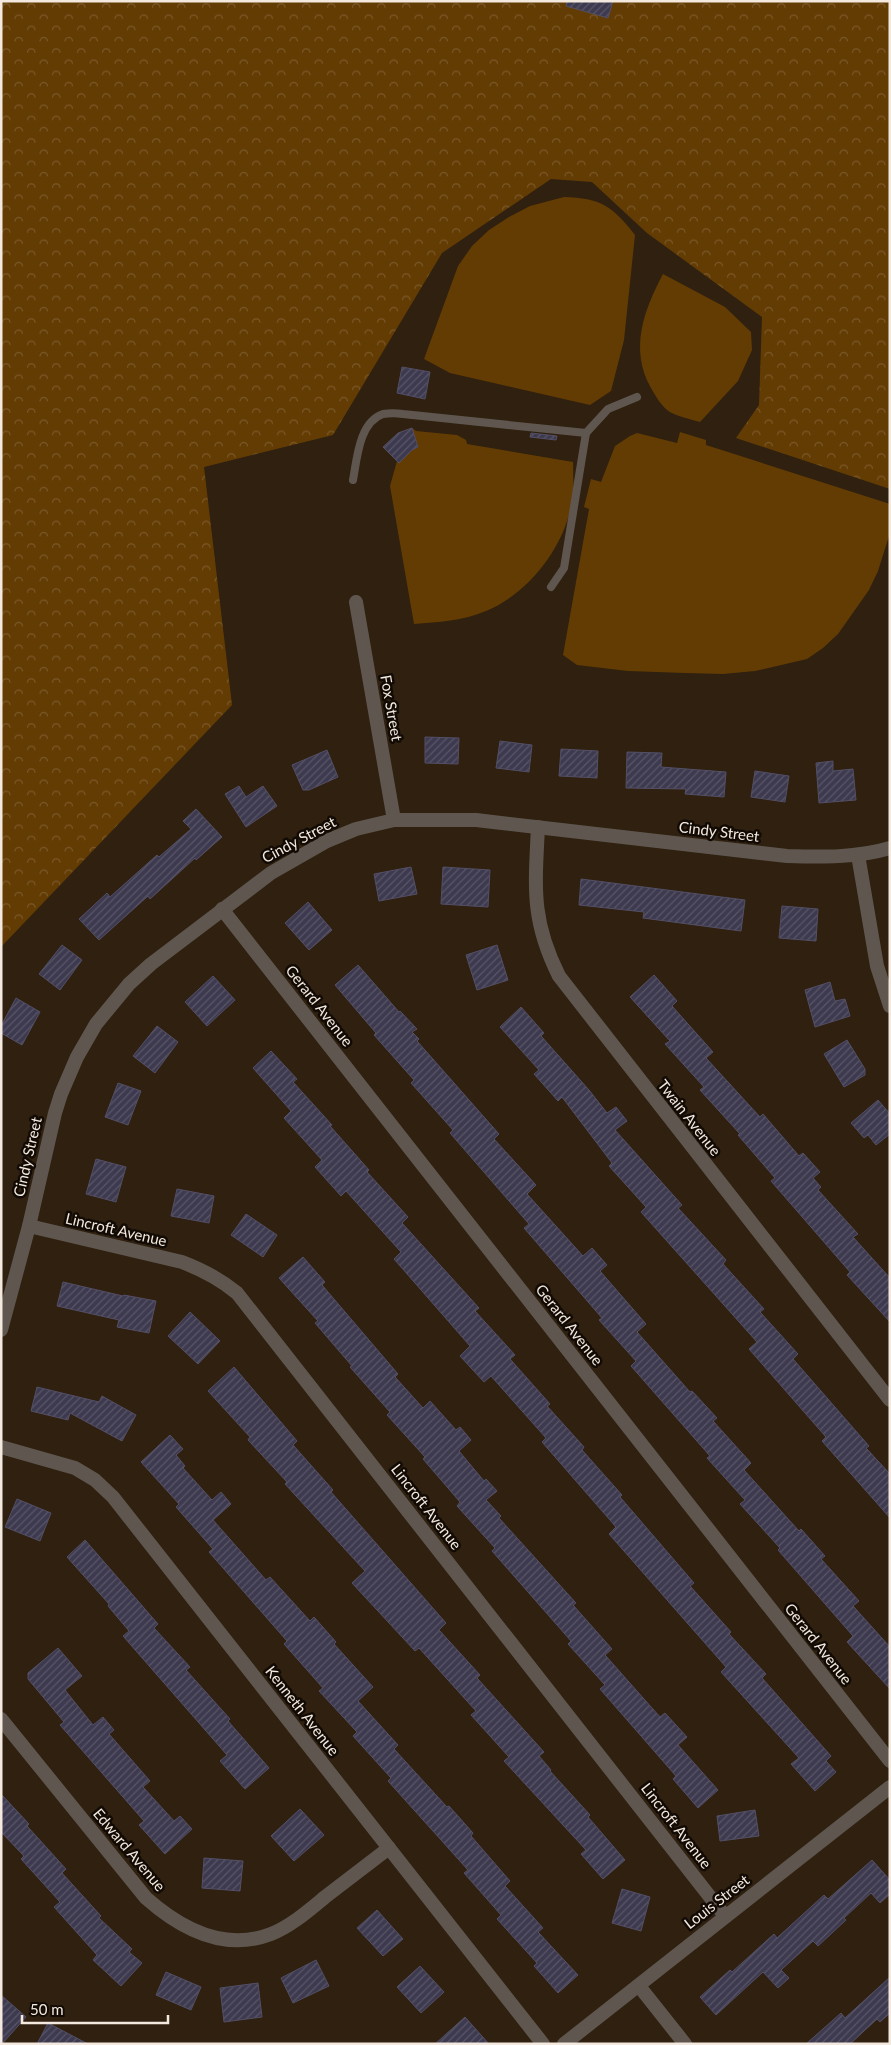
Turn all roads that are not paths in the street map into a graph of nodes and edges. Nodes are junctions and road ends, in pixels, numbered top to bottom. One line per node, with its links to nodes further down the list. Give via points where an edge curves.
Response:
1 (636, 396): 2 (lane, via 608,409)
2 (586, 433): 3 (lane, via 382,414 373,420 364,434); 4 (lane, via 564,568)
3 (353, 480)
4 (551, 587)
5 (356, 602): 6 (street, Fox Street)
6 (394, 820): 7 (street, Cindy Street, via 476,820); 10 (street, Cindy Street, via 356,829 299,855)
7 (538, 827): 9 (street, Cindy Street, via 787,856); 14 (street, Twain Avenue, via 536,910 547,951 559,976)
8 (890, 848): 9 (street, Cindy Street)
9 (858, 855): 11 (street, via 877,966)
10 (222, 909): 12 (street, Cindy Street, via 134,979 96,1024 77,1057 55,1113); 17 (street, Gerard Avenue)
11 (890, 1006)
12 (28, 1226): 13 (street, Cindy Street); 20 (street, Lincroft Avenue, via 182,1262 222,1280 237,1293)
13 (1, 1330)
14 (890, 1400)
15 (1, 1447): 19 (street, Kenneth Avenue, via 75,1468 95,1480 113,1497)
16 (1, 1719): 19 (street, Edward Avenue, via 146,1898 162,1912 203,1935 229,1941 271,1934 296,1920)
17 (890, 1762)
18 (890, 1787): 20 (street, Louis Street)
19 (389, 1848): 22 (street, Kenneth Avenue)
20 (725, 1916): 21 (street, Louis Street)
21 (639, 1986): 23 (street, Louis Street); 24 (street)
22 (543, 2044)
23 (564, 2044)
24 (685, 2044)

